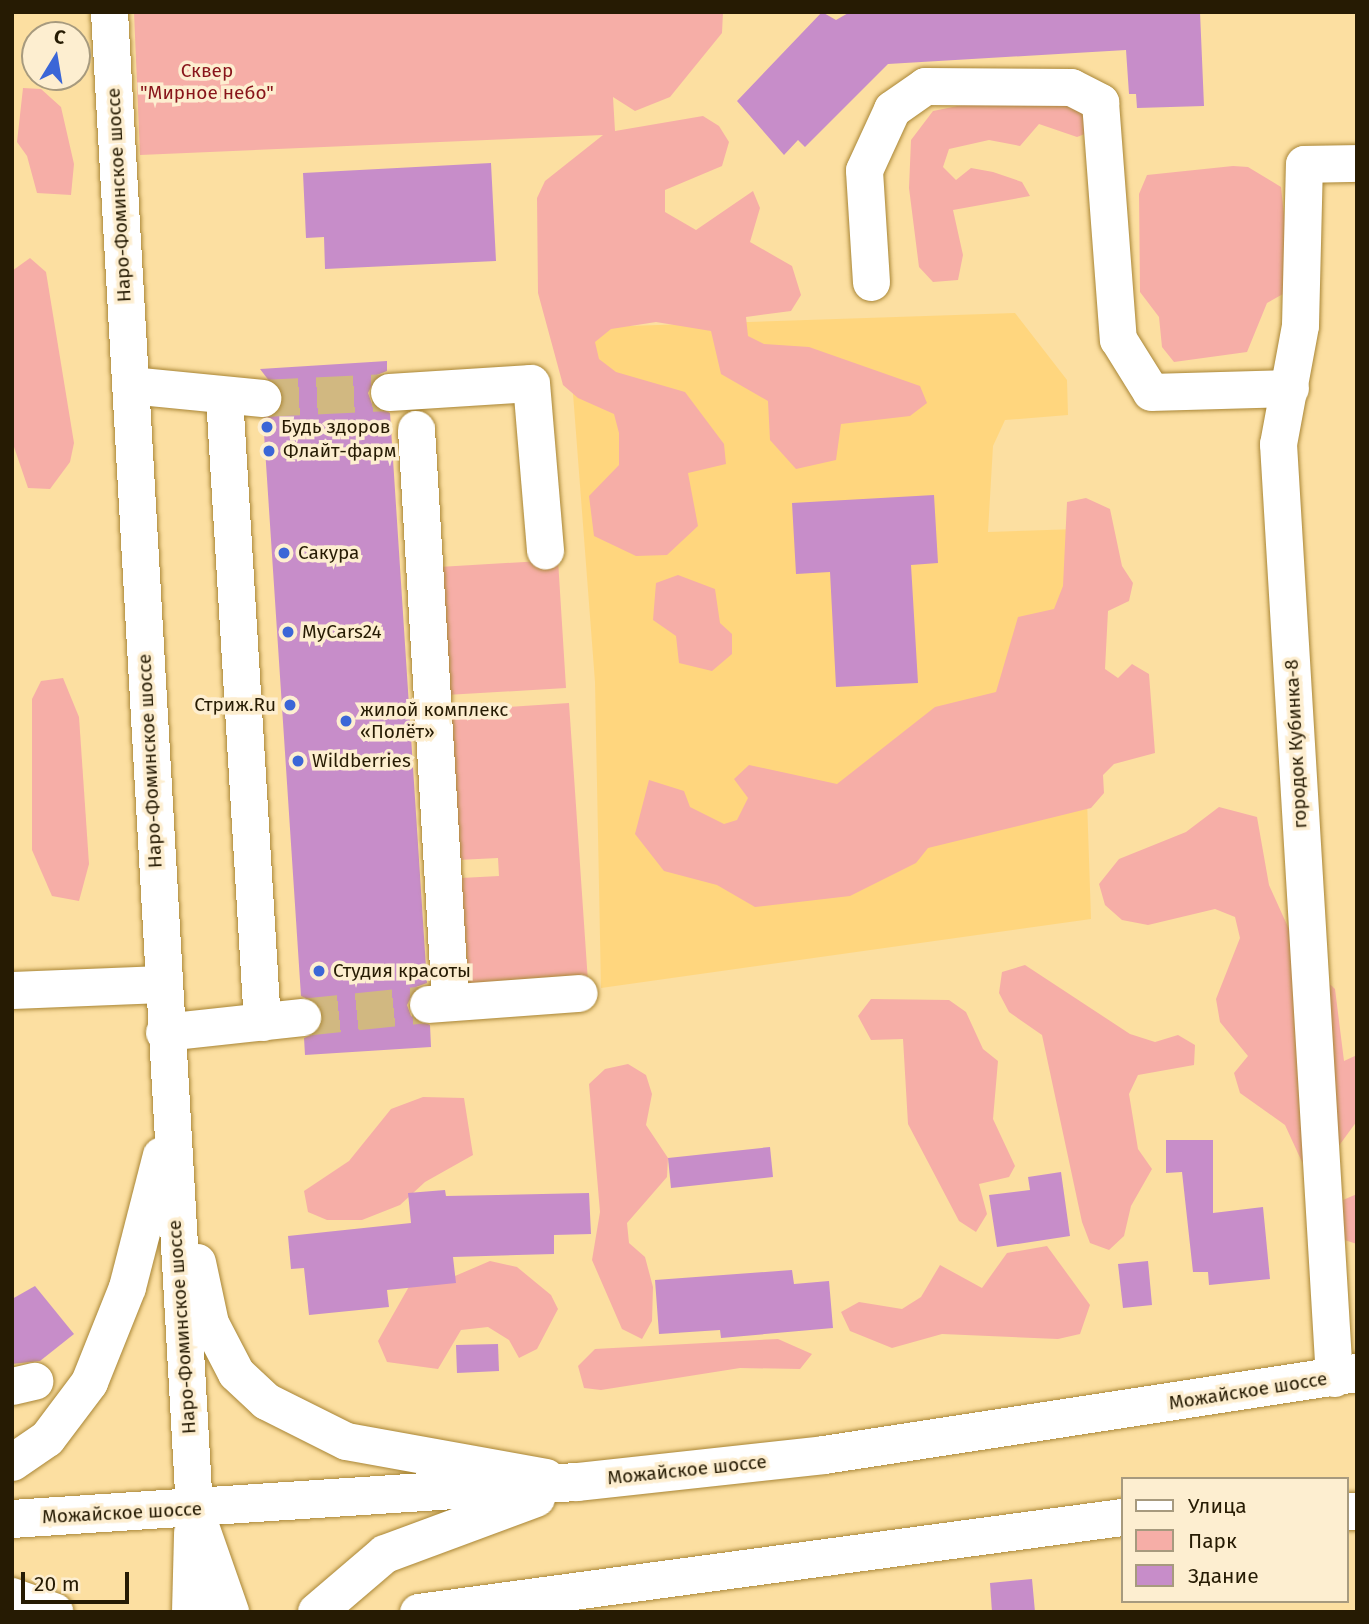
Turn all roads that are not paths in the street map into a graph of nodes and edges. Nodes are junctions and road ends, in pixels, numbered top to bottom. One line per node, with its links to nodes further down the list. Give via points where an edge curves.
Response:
1 (109, 12): 4 (street, Наро-Фоминское шоссе)
2 (1357, 163): 5 (street, городок Кубинка-8, via 1304,164 1300,325)
3 (871, 282): 5 (street, via 864,170 892,109 925,86 1071,87 1100,103 1118,339 1151,392)
4 (131, 385): 7 (street); 11 (street, Наро-Фоминское шоссе)
5 (1290, 388): 18 (street, городок Кубинка-8, via 1278,444)
6 (389, 391): 10 (street, via 531,383)
7 (224, 396): 8 (street); 15 (street)
8 (262, 398)
9 (416, 429): 13 (street, via 439,1003)
10 (545, 550)
11 (162, 984): 12 (street); 16 (street, Наро-Фоминское шоссе)
12 (12, 990)
13 (579, 993)
14 (302, 1017): 15 (street)
15 (262, 1022): 16 (street)
16 (164, 1032): 17 (street, Наро-Фоминское шоссе)
17 (170, 1124): 19 (street, via 127,1287 94,1371 75,1407); 20 (street, via 209,1323 236,1373 266,1401 346,1441); 21 (street, Наро-Фоминское шоссе)
18 (1345, 1375): 20 (main road, Можайское шоссе, via 824,1455)
19 (12, 1462)
20 (577, 1482): 21 (main road, Можайское шоссе); 28 (main road, via 385,1554)
21 (194, 1510): 23 (main road, Можайское шоссе); 26 (main road, Наро-Фоминское шоссе); 27 (main road, Наро-Фоминское шоссе)
22 (1120, 1517): 29 (street)
23 (12, 1518)
24 (12, 1597): 25 (main road)
25 (54, 1612)
26 (191, 1612)
27 (230, 1612)
28 (317, 1612)
29 (418, 1612)

